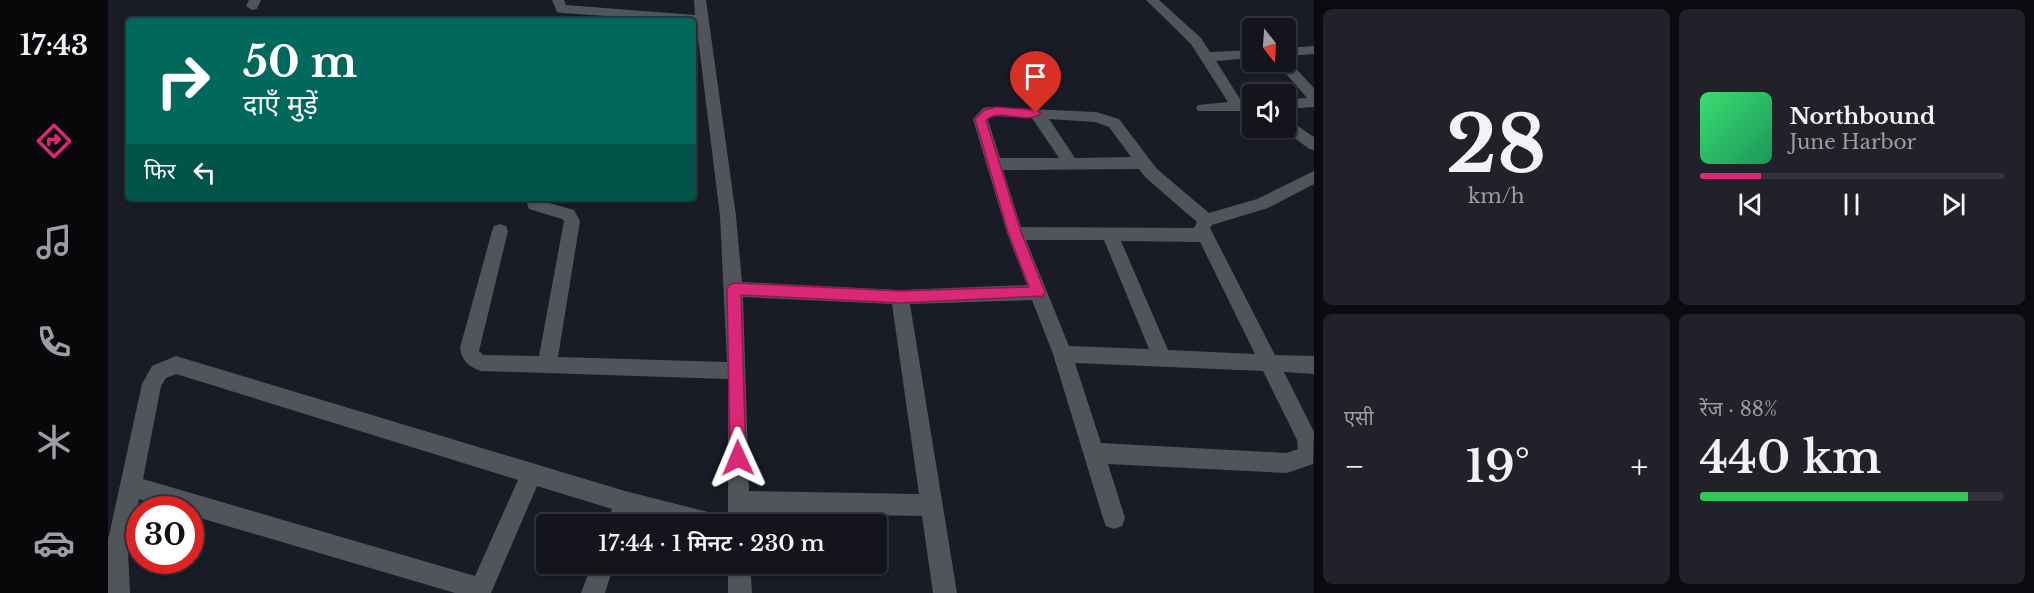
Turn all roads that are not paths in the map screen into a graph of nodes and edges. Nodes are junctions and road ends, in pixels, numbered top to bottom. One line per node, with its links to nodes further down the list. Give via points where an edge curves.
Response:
1 (558, 0): 4 (street, via 562,9)
2 (700, 0): 6 (street)
3 (1152, 0): 10 (street, via 1184,28)
4 (688, 18)
5 (696, 19): 6 (street)
6 (702, 19): 30 (street)
7 (1314, 50): 8 (street)
8 (1296, 51)
9 (1242, 55): 10 (street)
10 (1207, 57): 13 (street)
11 (1292, 72): 12 (street)
12 (1314, 98)
13 (1242, 102)
14 (1314, 102): 15 (street)
15 (1296, 103)
16 (1242, 106): 17 (street)
17 (1203, 108)
18 (1036, 113): 21 (street, via 1110,120); 22 (street, via 996,111 983,115 981,126); 23 (street)
19 (1296, 131): 20 (street)
20 (1314, 145)
21 (1143, 163): 23 (street); 26 (street)
22 (995, 164): 23 (street); 28 (street)
23 (1070, 164)
24 (1313, 178): 26 (street)
25 (534, 201): 37 (street, via 535,205 568,214 572,221)
26 (1205, 227): 29 (street); 35 (street)
27 (500, 231): 37 (street, via 470,355 481,363)
28 (1015, 232): 29 (street); 31 (street)
29 (1110, 234): 34 (street)
30 (734, 289): 32 (street); 38 (street)
31 (1038, 292): 32 (street); 33 (street)
32 (900, 297): 44 (street)
33 (1063, 354): 34 (street); 39 (street)
34 (1162, 359): 35 (street)
35 (1269, 364): 36 (street); 39 (street, via 1307,439 1306,457 1287,463)
36 (1314, 365)
37 (547, 366): 38 (street)
38 (736, 371): 43 (street)
39 (1094, 453): 48 (street)
40 (532, 473): 41 (street, via 176,365 159,372 152,384); 42 (street); 51 (street)
41 (130, 486): 51 (street); 52 (street, via 117,551)
42 (625, 502): 45 (street); 46 (street)
43 (739, 502): 44 (street); 47 (street)
44 (930, 505): 55 (street)
45 (621, 514)
46 (672, 514)
47 (739, 514)
48 (1114, 518)
49 (600, 574): 53 (street)
50 (739, 574): 54 (street)
51 (480, 591)
52 (118, 593)
53 (593, 593)
54 (740, 593)
55 (945, 593)

